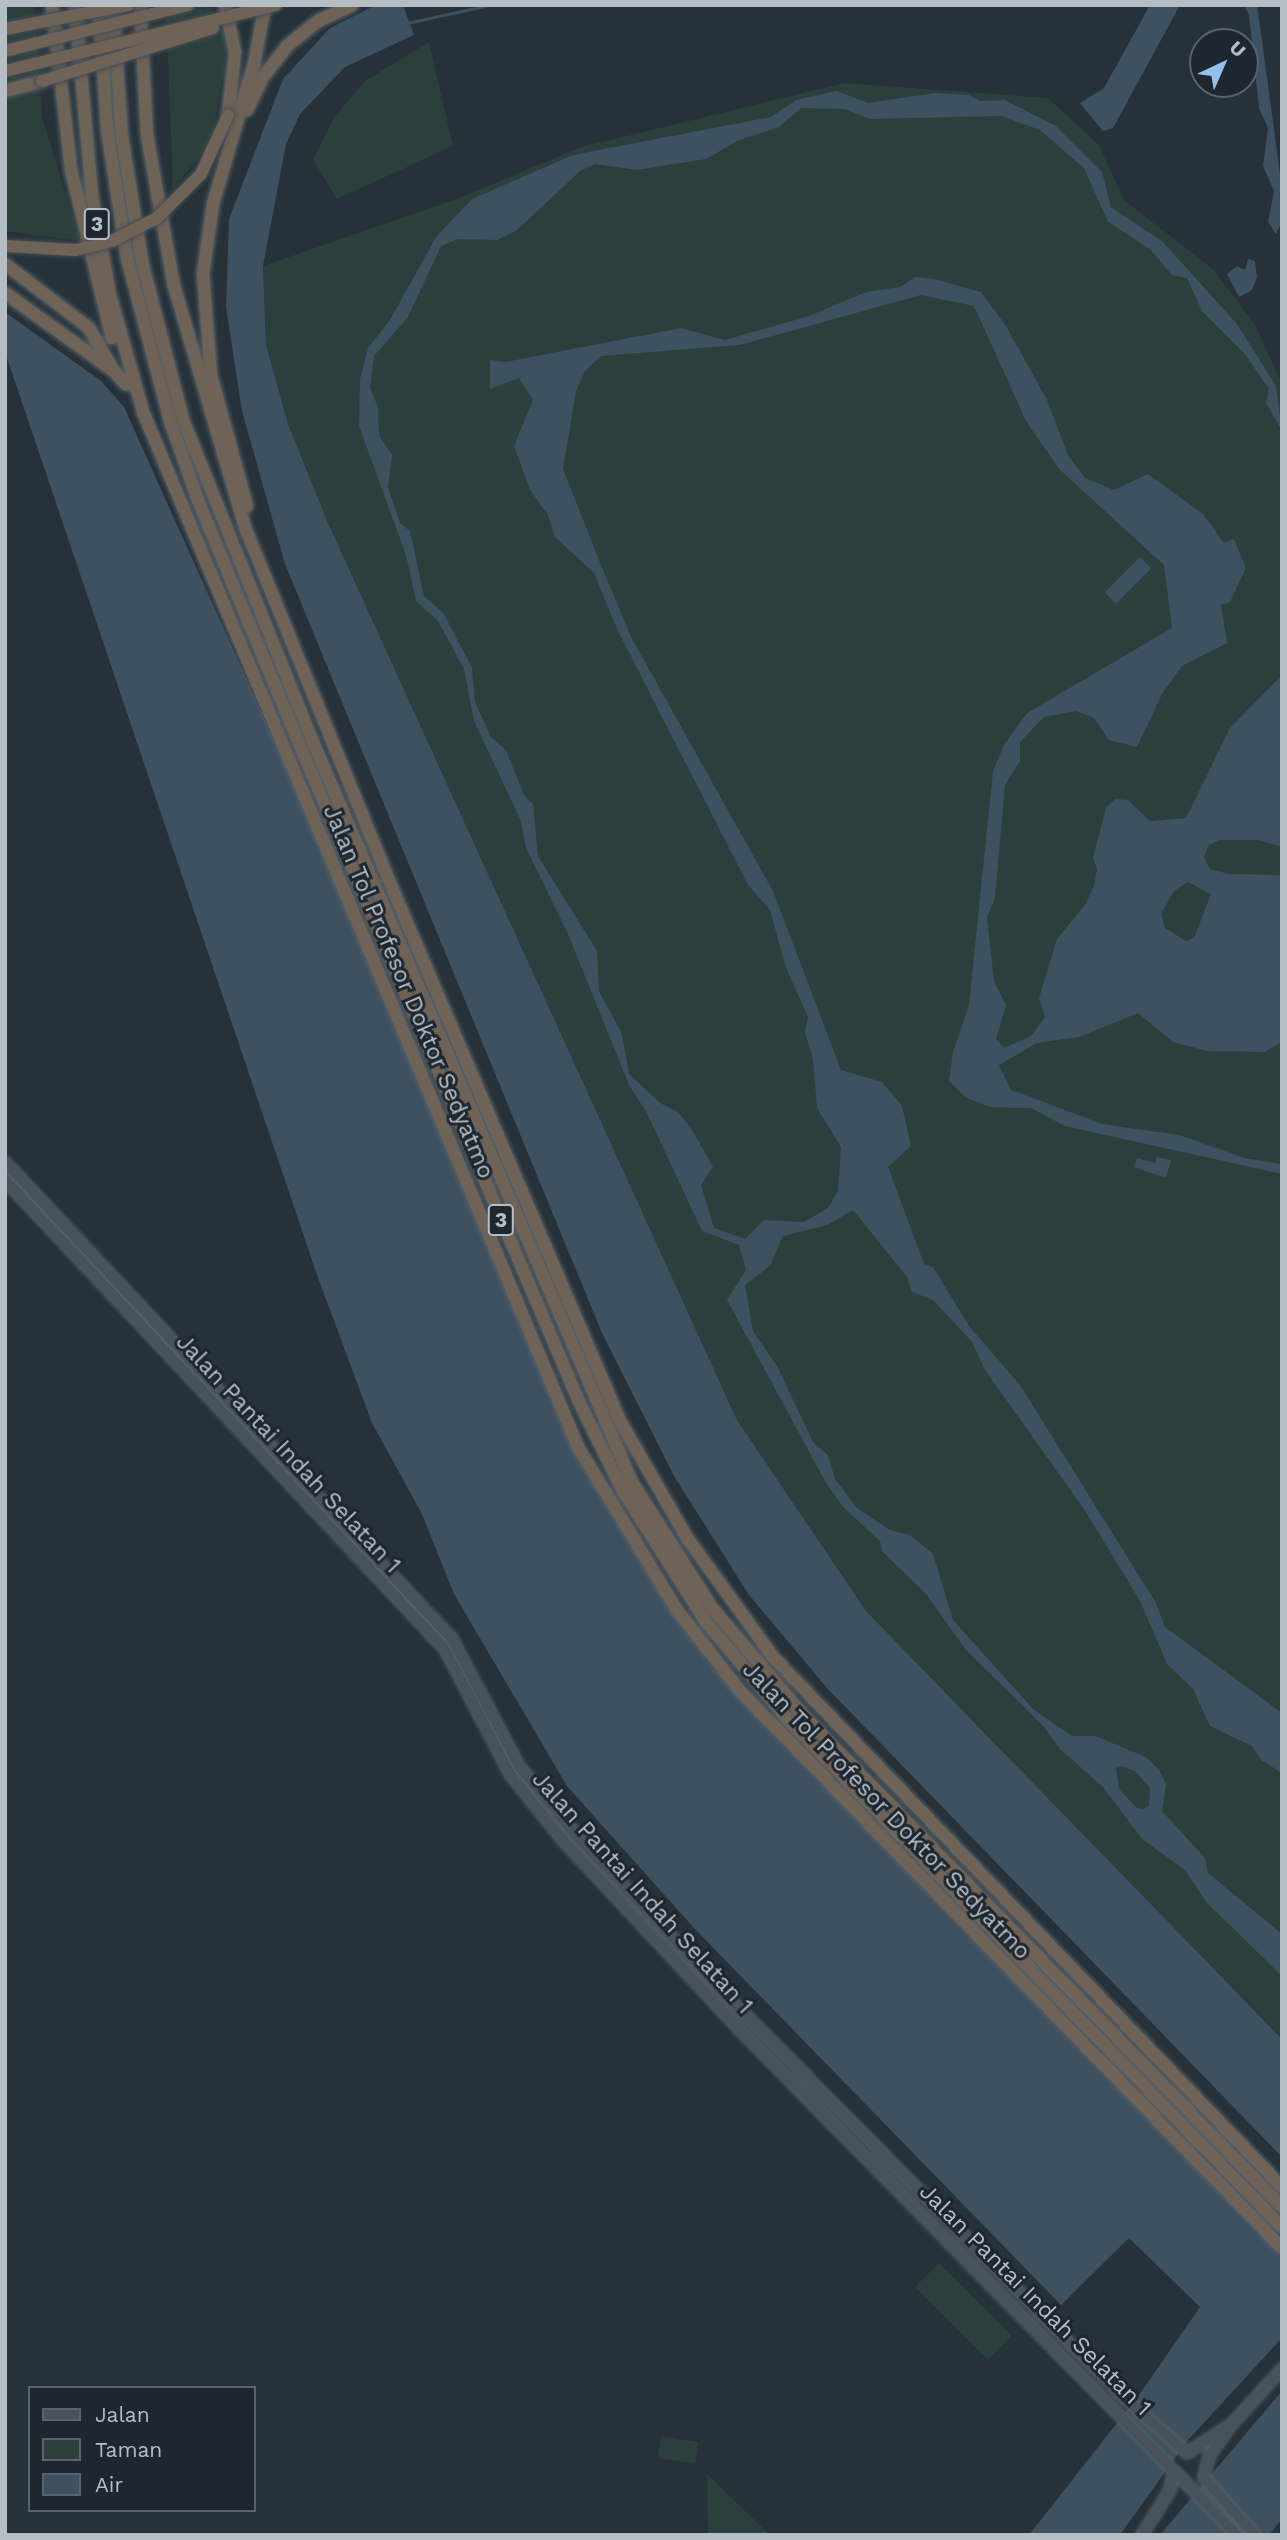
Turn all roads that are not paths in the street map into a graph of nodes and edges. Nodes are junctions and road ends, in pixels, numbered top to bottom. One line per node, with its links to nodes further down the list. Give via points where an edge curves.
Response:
1 (52, 5): 22 (highway, via 71,170)
2 (75, 5): 23 (highway, Jalan Tol Profesor Doktor Sedyatmo / 3, via 92,196 126,361)
3 (99, 5): 31 (highway, Jalan Tol Profesor Doktor Sedyatmo / 3, via 107,129 127,258 171,424 306,759 580,1404 623,1491 706,1622 789,1721)
4 (113, 5): 30 (highway, Jalan Tol Profesor Doktor Sedyatmo / 3, via 122,137 143,266 183,420 313,742 632,1482 713,1609 796,1707)
5 (129, 5): 13 (highway, bridge)
6 (140, 5): 24 (highway, Jalan Tol Profesor Doktor Sedyatmo / 3, via 147,135 174,286 240,511)
7 (188, 5): 14 (highway, bridge)
8 (225, 5): 18 (highway, bridge, via 235,52 228,115 201,174 181,198 112,241 76,250)
9 (264, 5): 17 (highway, via 254,64)
10 (276, 5): 15 (highway, bridge)
11 (286, 5): 16 (highway, bridge)
12 (352, 5): 17 (highway, via 308,28 270,66 251,100)
13 (5, 29)
14 (5, 51)
15 (5, 71)
16 (5, 91)
17 (218, 187): 24 (highway, via 205,252 205,341 222,418)
18 (5, 246)
19 (5, 264): 21 (highway, via 89,328)
20 (5, 293): 21 (highway)
21 (114, 371): 22 (highway)
22 (126, 385): 23 (highway)
23 (151, 436): 32 (highway, Jalan Tol Profesor Doktor Sedyatmo / 3, via 547,1378 578,1447 627,1533 713,1659 789,1746)
24 (276, 606): 29 (highway, Jalan Tol Profesor Doktor Sedyatmo / 3, via 592,1359 667,1507 713,1579 773,1657)
25 (5, 1162): 27 (street, Jalan Pantai Indah Selatan 1, via 452,1639 519,1766)
26 (5, 1181): 28 (street, Jalan Pantai Indah Selatan 1, via 445,1649 510,1774)
27 (538, 1792): 28 (street); 34 (street, Jalan Pantai Indah Selatan 1, via 724,1993 1181,2451 1199,2447)
28 (529, 1799): 35 (street, Jalan Pantai Indah Selatan 1, via 744,2034)
29 (1282, 2187)
30 (1282, 2207)
31 (1282, 2227)
32 (1282, 2248)
33 (1282, 2369): 34 (street)
34 (1231, 2425): 37 (street, via 1209,2456)
35 (1172, 2468): 36 (street, Jalan Pantai Indah Selatan 1); 38 (street)
36 (1184, 2481): 37 (street, Jalan Pantai Indah Selatan 1); 38 (street)
37 (1199, 2483): 40 (street, Jalan Pantai Indah Selatan 1); 41 (street, Jalan Pantai Indah Selatan 1)
38 (1170, 2490): 39 (street)
39 (1142, 2535)
40 (1237, 2535)
41 (1255, 2535)

